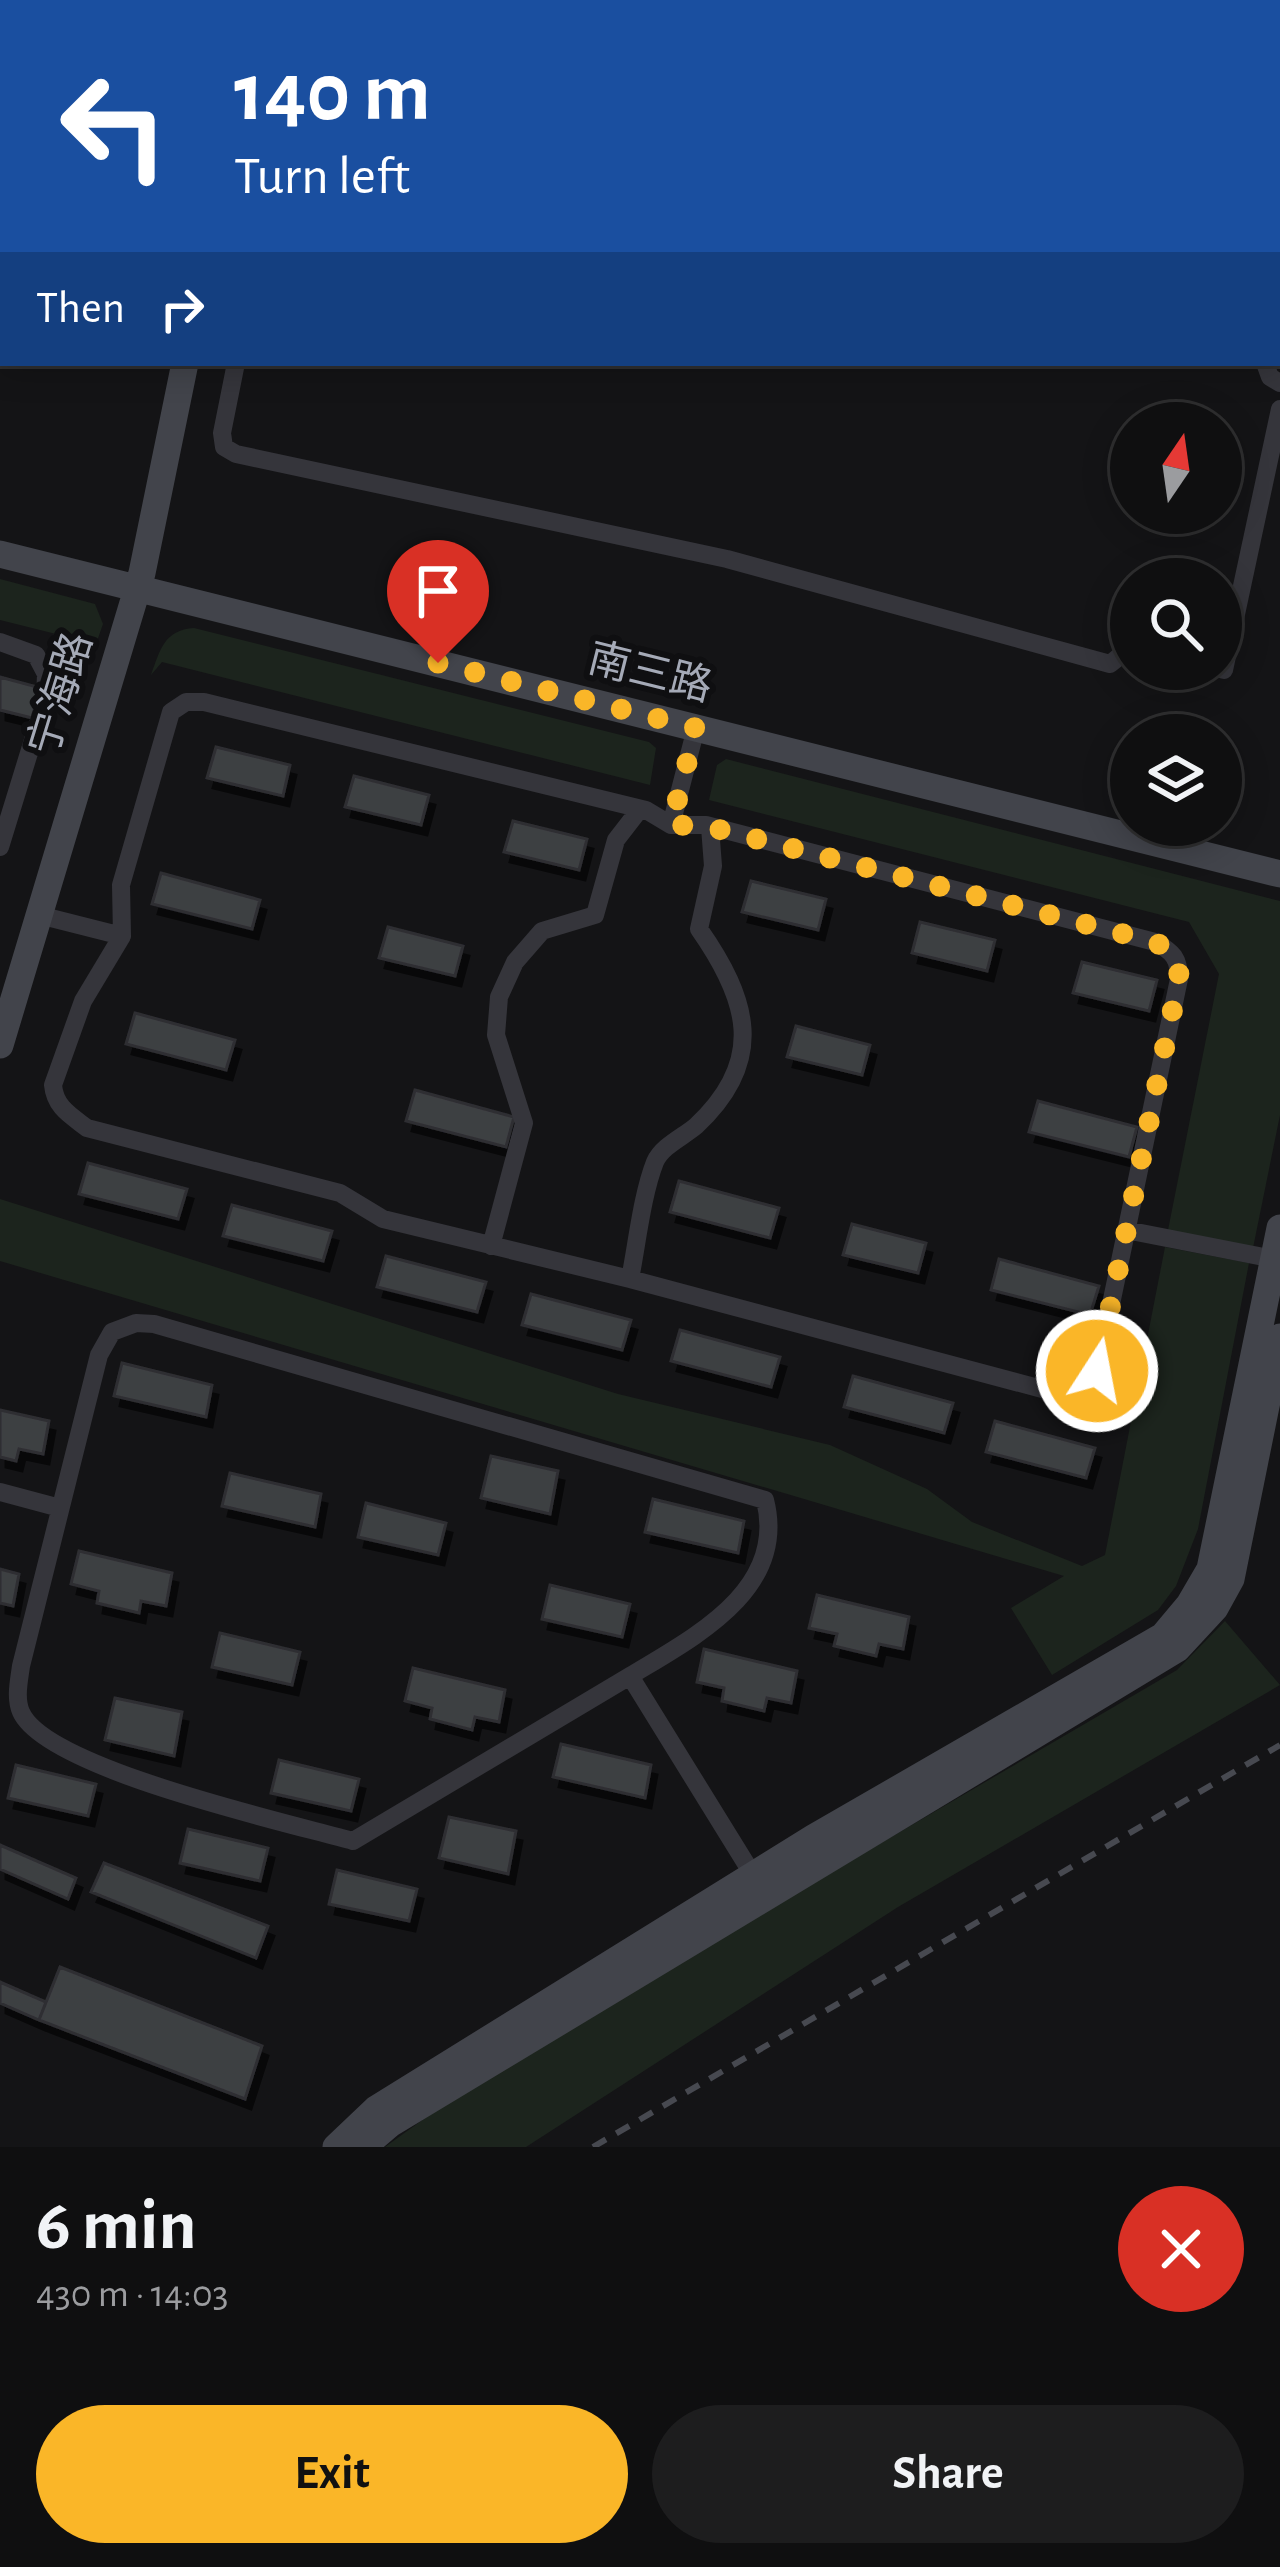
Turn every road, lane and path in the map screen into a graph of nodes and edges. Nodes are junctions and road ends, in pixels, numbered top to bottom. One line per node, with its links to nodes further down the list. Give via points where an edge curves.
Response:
1 (183, 366): 6 (street, 宁海路)
2 (235, 366): 9 (street, via 222,433 224,447 236,454 728,559)
3 (1280, 410): 7 (street)
4 (0, 536): 6 (street, 南三路)
5 (0, 554): 6 (street, 南三路)
6 (140, 580): 10 (street, 南三路); 12 (street, 南三路); 19 (street, 宁海路)
7 (1242, 586)
8 (0, 641): 16 (street, via 36,655 46,674)
9 (1110, 664)
10 (696, 728): 13 (street); 18 (street, 南三路)
11 (640, 808): 13 (street); 20 (street, via 187,702 171,712 121,886); 24 (street, via 616,840 595,916 542,931 499,997 496,1035 524,1124)
12 (1110, 814)
13 (671, 825): 14 (street)
14 (710, 827): 23 (street, via 1171,951 1179,979); 26 (street, via 713,866 699,929 740,998 743,1033 720,1099 656,1159)
15 (1240, 846): 17 (street)
16 (0, 847)
17 (1280, 856)
18 (1280, 874)
19 (39, 915): 20 (street); 21 (street, 宁海路)
20 (122, 936): 24 (street, via 83,1001 53,1085 66,1113 87,1128 340,1193 382,1220)
21 (0, 1045)
22 (1280, 1228): 25 (street)
23 (1126, 1230): 25 (street); 26 (street, via 1097,1371 1074,1397)
24 (491, 1246): 26 (street)
25 (1274, 1259): 31 (street, via 1210,1569 1163,1636)
26 (630, 1279)
27 (1280, 1336): 33 (street, via 1231,1579 1177,1649)
28 (0, 1492): 29 (street)
29 (60, 1508): 30 (street, via 21,1666 19,1709 29,1725 105,1770 353,1841); 30 (street, via 99,1355 112,1332 136,1323 766,1500 766,1547 735,1605)
30 (630, 1676): 31 (street)
31 (754, 1875): 32 (street, via 376,2109)
32 (336, 2147)
33 (363, 2147)

